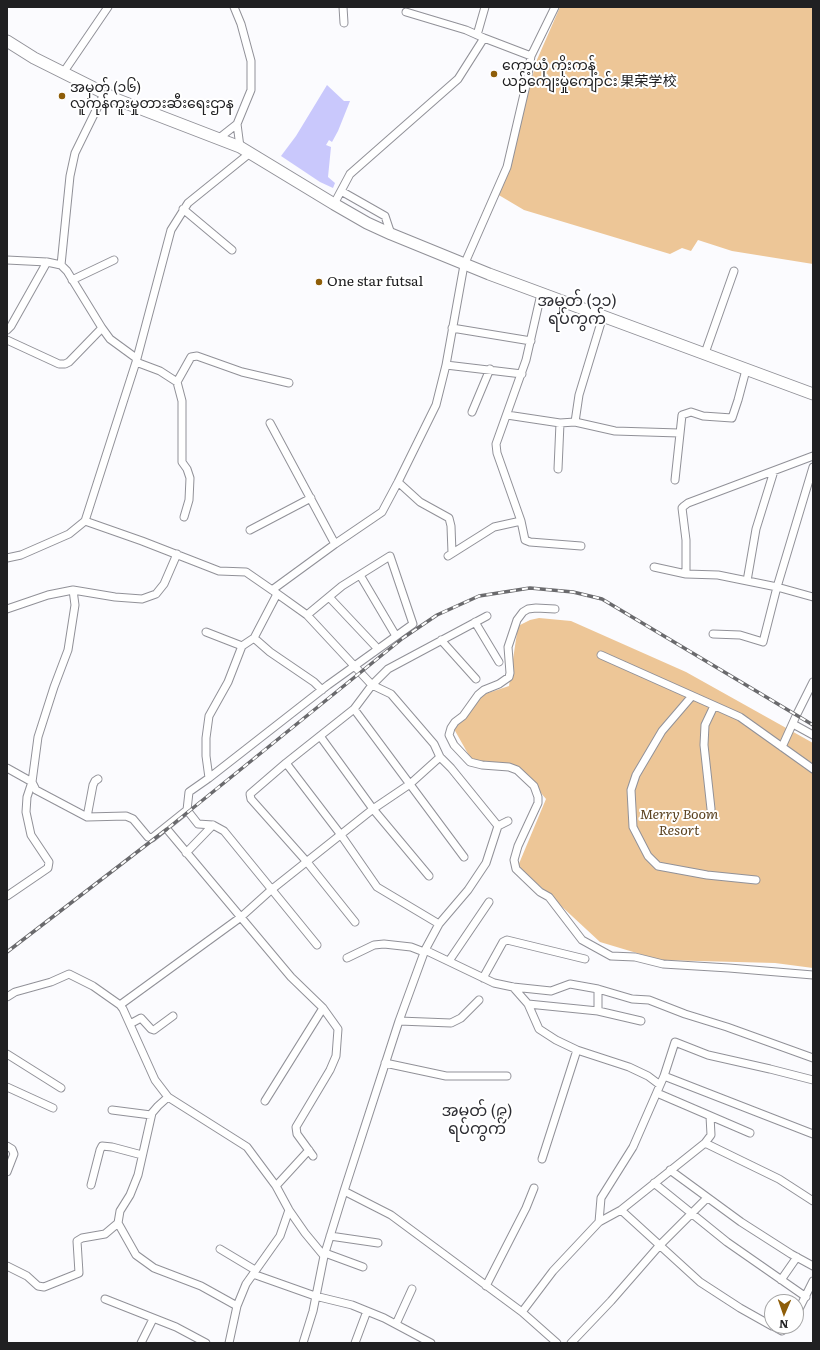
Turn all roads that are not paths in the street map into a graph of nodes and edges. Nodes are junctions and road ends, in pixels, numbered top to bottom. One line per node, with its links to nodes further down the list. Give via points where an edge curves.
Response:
1 (108, 7): 11 (street)
2 (234, 7): 13 (street, via 250,61 251,90)
3 (343, 7): 7 (street)
4 (485, 7): 8 (street)
5 (555, 7): 10 (street)
6 (406, 12): 8 (street, via 466,30)
7 (344, 23)
8 (480, 37): 10 (street); 16 (street, via 458,79 350,174)
9 (7, 41): 11 (main road)
10 (531, 56): 25 (street, via 507,167)
11 (64, 73): 12 (main road)
12 (104, 94): 14 (main road); 24 (street, via 75,153 70,176)
13 (237, 124): 14 (street); 15 (street)
14 (218, 139): 15 (main road)
15 (245, 150): 17 (main road); 18 (street)
16 (340, 191): 17 (street); 19 (street, via 385,216)
17 (334, 204): 19 (main road)
18 (184, 209): 20 (street); 36 (street, via 171,230)
19 (391, 234): 25 (main road)
20 (232, 250)
21 (7, 260): 23 (street)
22 (114, 260): 27 (street)
23 (48, 262): 24 (street); 32 (street)
24 (61, 265): 27 (street)
25 (464, 265): 28 (main road); 31 (street)
26 (734, 270): 35 (street)
27 (72, 280): 30 (street)
28 (541, 294): 29 (main road); 34 (street)
29 (603, 316): 35 (main road); 46 (street, via 579,395)
30 (102, 328): 33 (street, via 65,364 59,364); 36 (street)
31 (452, 328): 34 (street); 37 (street)
32 (7, 330)
33 (7, 340)
34 (531, 342): 40 (street)
35 (705, 353): 39 (main road)
36 (136, 360): 41 (street); 58 (street)
37 (446, 365): 38 (street); 55 (street, via 436,405)
38 (490, 369): 40 (street); 44 (street)
39 (746, 370): 43 (main road); 49 (street, via 732,418 704,416 691,412 682,415)
40 (522, 374): 45 (street)
41 (177, 382): 42 (street, via 191,358 197,356 242,372); 57 (street, via 182,401 182,462 190,478 190,500)
42 (289, 383)
43 (813, 394)
44 (472, 412)
45 (507, 415): 48 (street); 59 (street, via 496,444 497,453)
46 (575, 422): 48 (street); 49 (street, via 615,431)
47 (270, 423): 56 (street)
48 (560, 423): 52 (street)
49 (680, 433): 54 (street)
50 (813, 456): 53 (street)
51 (813, 467): 69 (street)
52 (558, 469)
53 (774, 470): 66 (street, via 688,503 682,508 686,540); 68 (street, via 756,529)
54 (675, 480)
55 (398, 482): 59 (street, via 420,502 449,518 450,554 494,527); 61 (street, via 382,512)
56 (310, 498): 60 (street); 61 (street)
57 (184, 517)
58 (85, 521): 63 (street); 64 (street, via 69,534 21,555)
59 (521, 521): 62 (street, via 525,540)
60 (250, 530)
61 (335, 544): 71 (street)
62 (581, 546)
63 (177, 554): 70 (street, via 164,584 156,594 142,599); 71 (street, via 219,571 246,572)
64 (7, 558)
65 (654, 567): 66 (street)
66 (686, 574): 68 (street, via 718,575)
67 (360, 575): 72 (street); 81 (street); 81 (street, via 390,556 413,624)
68 (747, 581): 69 (street)
69 (777, 587): 73 (street); 80 (street, via 763,642 740,635)
70 (73, 590): 74 (street, via 48,595); 106 (street, via 75,605 68,650 38,737)
71 (275, 592): 76 (street); 82 (street)
72 (329, 597): 76 (street); 85 (street)
73 (813, 597)
74 (7, 609)
75 (555, 609): 133 (street, via 536,608 523,612 517,620 508,648 508,677 478,694 463,716 455,722 449,735 454,745 470,762 517,770 534,786 538,803 518,846 514,860 516,869 540,892 549,897 582,940 610,956 635,957 663,964)
76 (307, 615): 88 (street)
77 (487, 616): 78 (street)
78 (475, 622): 83 (street); 87 (street)
79 (206, 632): 84 (street)
80 (713, 634)
81 (396, 636): 85 (street)
82 (254, 638): 84 (street); 92 (street)
83 (441, 640): 89 (street); 91 (street, via 388,669)
84 (242, 646): 104 (street, via 228,682 209,716 206,738)
85 (378, 649): 88 (street)
86 (601, 655): 93 (street)
87 (499, 662)
88 (355, 666): 91 (street); 92 (street)
89 (476, 680)
90 (813, 683): 96 (street)
91 (372, 685): 95 (street); 100 (street, via 391,694 434,744)
92 (322, 690): 104 (street)
93 (692, 696): 94 (street); 121 (street, via 662,731 636,775 631,790 633,827 648,856 658,866)
94 (714, 706): 99 (street, via 740,717); 109 (street, via 705,725 704,745)
95 (354, 709): 98 (street); 107 (street)
96 (793, 724): 97 (street); 99 (street)
97 (813, 735)
98 (320, 736): 101 (street); 108 (street)
99 (782, 748): 103 (street)
100 (440, 757): 107 (street); 114 (street)
101 (286, 763): 116 (street); 119 (street, via 250,794 251,799)
102 (7, 768): 106 (street)
103 (813, 769)
104 (209, 778): 110 (street, via 189,792)
105 (98, 779): 111 (street, via 94,781)
106 (32, 782): 111 (street, via 36,790); 123 (street, via 26,812 31,835 49,862 48,868)
107 (410, 784): 108 (street); 118 (street)
108 (373, 809): 116 (street); 120 (street)
109 (711, 809)
110 (187, 810): 113 (street, via 198,824); 115 (street)
111 (87, 817): 115 (street, via 126,816 133,820 148,838)
112 (508, 821): 114 (street)
113 (213, 825): 117 (street); 122 (street, via 224,831)
114 (498, 826): 127 (street, via 486,863 468,890)
115 (166, 828): 117 (street)
116 (341, 835): 119 (street); 127 (street, via 377,887)
117 (186, 853): 125 (street)
118 (464, 857)
119 (307, 862): 122 (street); 126 (street)
120 (429, 876)
121 (756, 880)
122 (271, 890): 125 (street); 128 (street)
123 (7, 896)
124 (489, 902): 132 (street)
125 (241, 917): 140 (street); 141 (street, via 291,977)
126 (355, 922)
127 (439, 924): 129 (street)
128 (317, 945)
129 (424, 951): 130 (street, via 384,944); 132 (street); 144 (street)
130 (347, 958)
131 (585, 960): 134 (street, via 506,940)
132 (449, 961): 134 (street)
133 (813, 975)
134 (483, 978): 135 (street)
135 (513, 987): 136 (street, via 551,991 570,984); 139 (street)
136 (598, 989): 142 (street); 149 (street, via 632,999 649,1000)
137 (7, 997): 140 (street, via 70,974)
138 (480, 1000): 144 (street, via 461,1018 451,1023)
139 (528, 1004): 142 (street); 147 (street, via 539,1029)
140 (120, 1005): 146 (street)
141 (323, 1008): 159 (street); 174 (street, via 338,1029 338,1041 336,1056 330,1070 296,1127 297,1134 311,1153)
142 (598, 1011): 145 (street)
143 (173, 1016): 146 (street, via 154,1030 141,1018)
144 (399, 1021): 150 (street)
145 (641, 1021)
146 (130, 1024): 158 (street, via 155,1080)
147 (577, 1050): 154 (street, via 629,1067); 169 (street)
148 (7, 1054): 156 (street)
149 (813, 1058)
150 (385, 1063): 151 (street, via 446,1076); 176 (street)
151 (507, 1076)
152 (664, 1076): 153 (street, via 675,1042 708,1055); 154 (street); 165 (street)
153 (813, 1080)
154 (660, 1085): 157 (street)
155 (7, 1087): 160 (street)
156 (61, 1088)
157 (657, 1093): 163 (street); 182 (street, via 633,1147 601,1198)
158 (168, 1097): 162 (street); 174 (street, via 247,1147)
159 (265, 1101)
160 (53, 1108)
161 (112, 1110): 162 (street)
162 (151, 1115): 168 (street)
163 (710, 1116): 164 (street); 166 (street, via 711,1135)
164 (750, 1133)
165 (813, 1134)
166 (705, 1143): 170 (street); 178 (street, via 779,1179)
167 (7, 1146): 171 (street, via 14,1154)
168 (142, 1156): 173 (street, via 102,1146); 183 (street, via 134,1186 120,1211)
169 (542, 1159)
170 (670, 1170): 172 (street); 177 (street)
171 (7, 1172)
172 (654, 1183): 180 (street); 181 (street)
173 (91, 1185)
174 (276, 1186): 179 (street)
175 (534, 1188): 196 (street)
176 (344, 1191): 184 (street); 196 (street, via 391,1215)
177 (707, 1198): 181 (street); 189 (street)
178 (813, 1201)
179 (289, 1210): 188 (street); 193 (street, via 280,1236)
180 (621, 1210): 182 (street); 186 (street)
181 (692, 1212): 186 (street); 194 (street, via 727,1242)
182 (599, 1222): 204 (street, via 553,1271)
183 (118, 1223): 190 (street, via 105,1234 76,1241 80,1270 74,1276 41,1287 28,1276); 202 (street, via 136,1255 154,1268 201,1286)
184 (330, 1236): 185 (street); 188 (street)
185 (378, 1243)
186 (659, 1246): 206 (street, via 700,1282); 215 (street, via 612,1301)
187 (220, 1249): 193 (street)
188 (324, 1255): 192 (street); 198 (street)
189 (797, 1257): 191 (street); 194 (street)
190 (7, 1266)
191 (813, 1266)
192 (362, 1267)
193 (254, 1272): 198 (street); 202 (street)
194 (781, 1280): 199 (street)
195 (813, 1282): 199 (street)
196 (486, 1286): 204 (street)
197 (412, 1288): 207 (street)
198 (315, 1296): 203 (street); 211 (street)
199 (806, 1297): 201 (street)
200 (105, 1299): 205 (street)
201 (804, 1301)
202 (237, 1306): 210 (street)
203 (367, 1311): 207 (street); 212 (street)
204 (522, 1312): 214 (street)
205 (153, 1318): 208 (street); 209 (street, via 176,1326)
206 (764, 1322)
207 (396, 1324): 213 (street)
208 (141, 1343)
209 (206, 1343)
210 (229, 1343)
211 (303, 1343)
212 (355, 1343)
213 (431, 1343)
214 (557, 1343)
215 (571, 1343)

